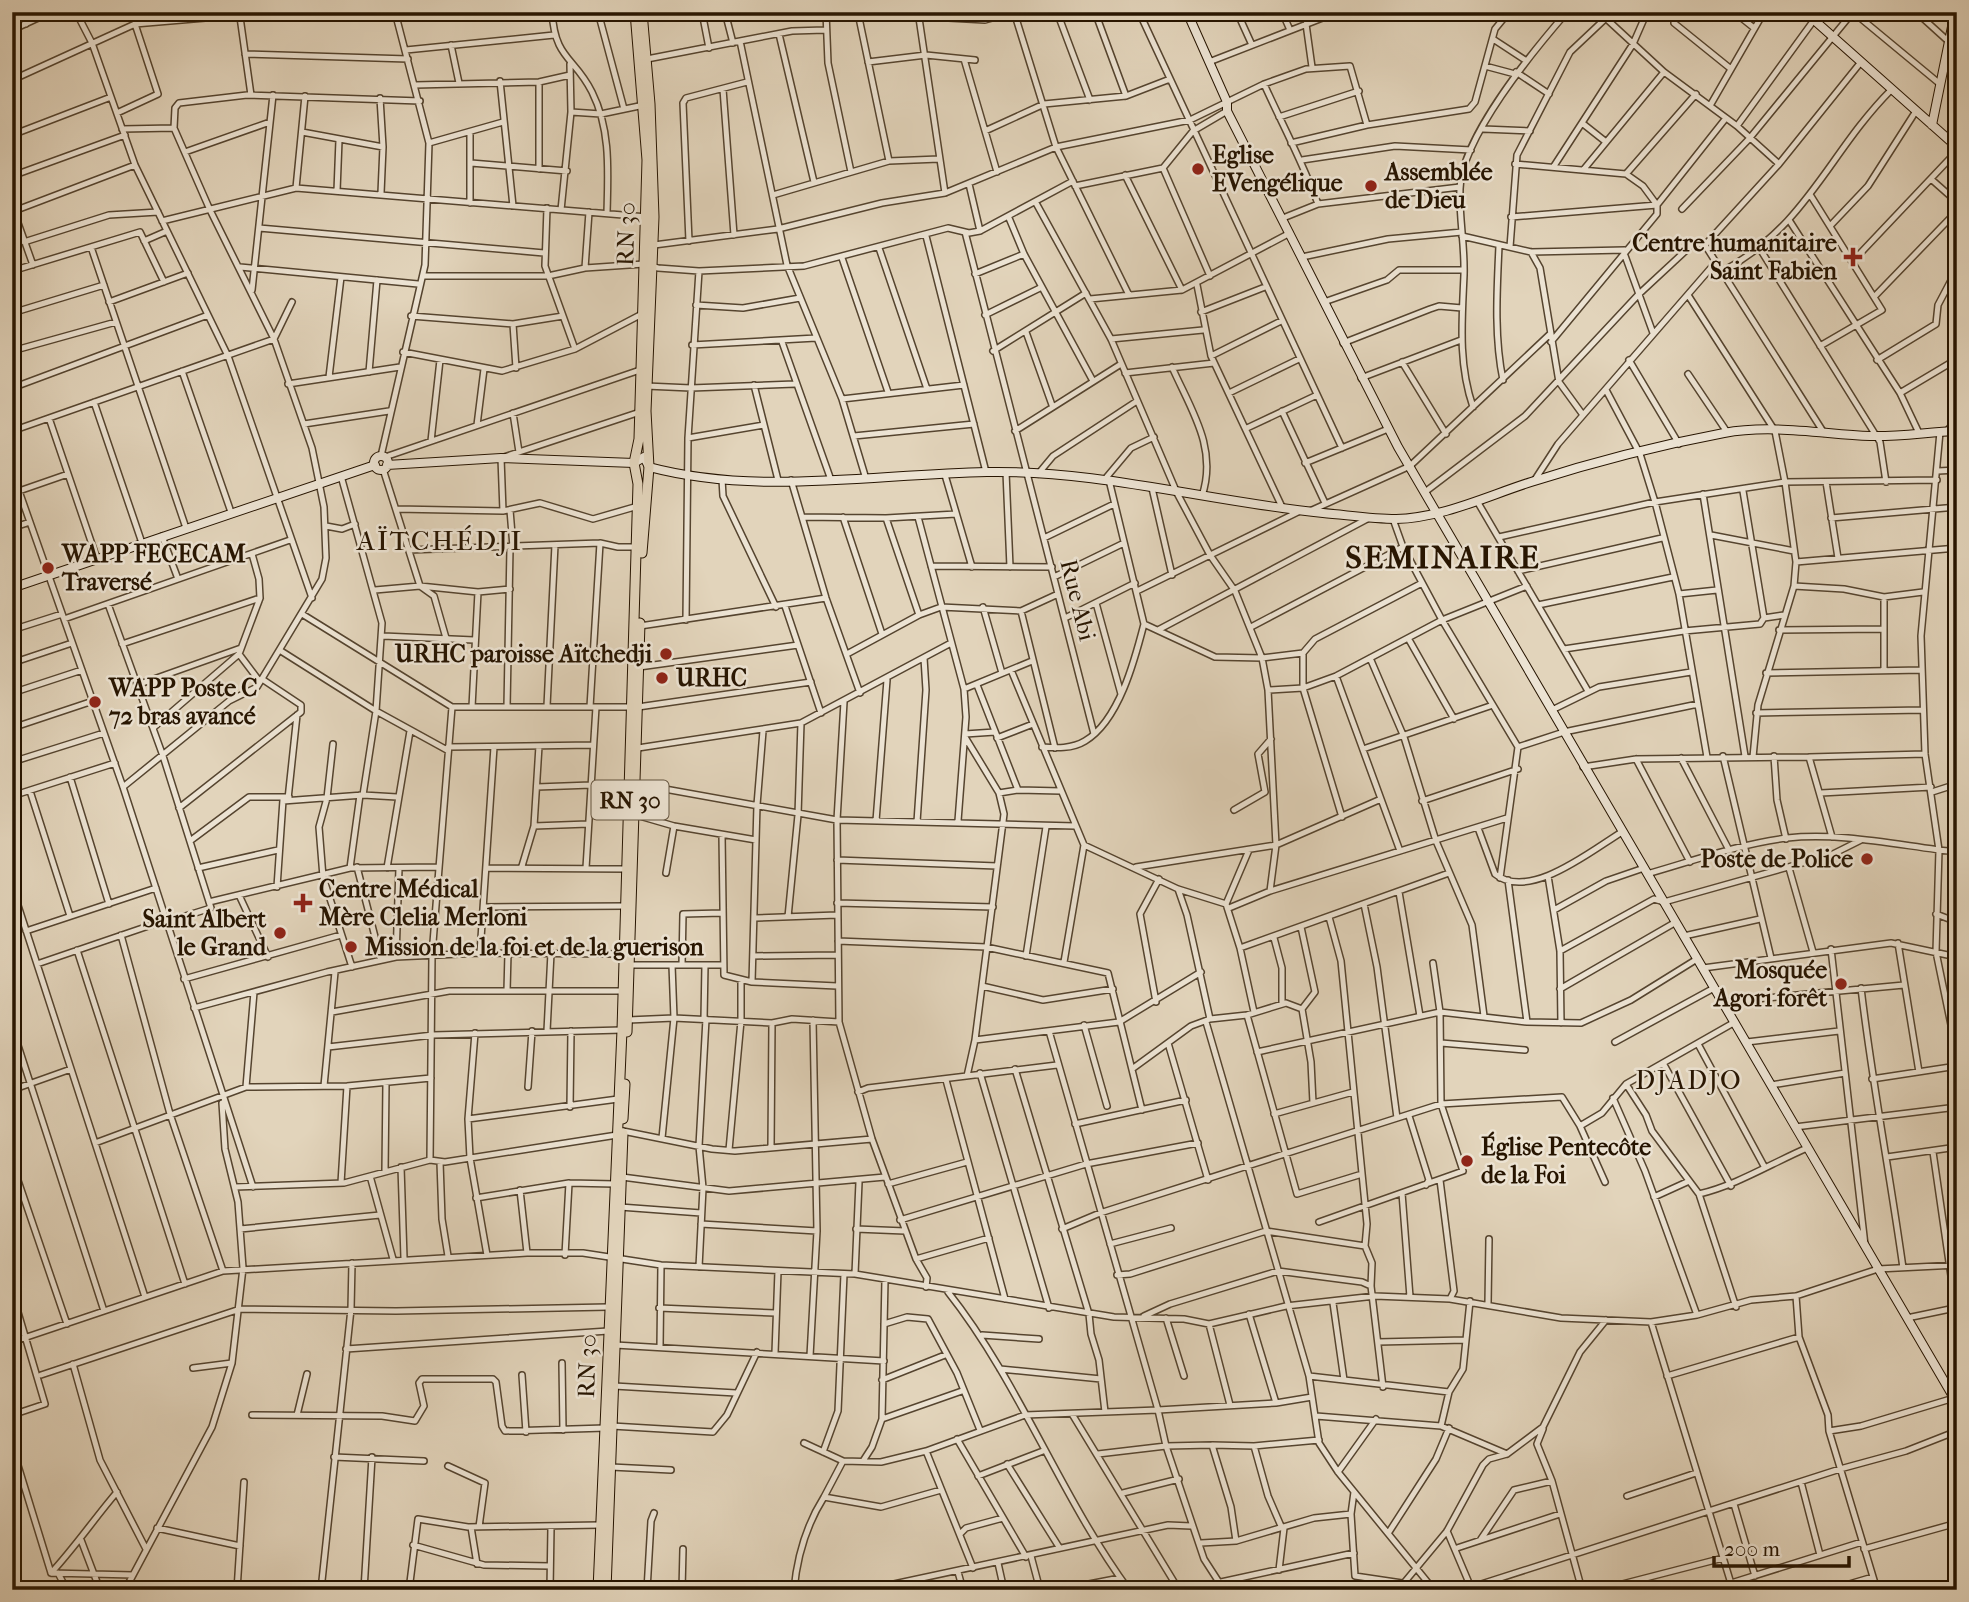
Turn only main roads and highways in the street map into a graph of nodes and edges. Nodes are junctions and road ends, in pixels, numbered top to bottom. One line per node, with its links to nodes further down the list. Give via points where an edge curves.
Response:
1 (635, 12): 3 (main road, RN 30 / RN 30)
2 (642, 12): 3 (main road, RN 30, via 653,160 653,245)
3 (648, 265): 4 (main road, RN 30, via 649,467); 4 (main road, RN 30 / RN 30, via 634,463 638,484)
4 (635, 707): 5 (main road, RN 30 / RN 30); 5 (main road, RN 30, via 636,815)
5 (620, 1133): 6 (main road, RN 30)
6 (619, 1181): 7 (main road, RN 30 / RN 30); 7 (main road, RN 30)
7 (615, 1259): 8 (main road, RN 30, via 614,1386); 8 (main road, RN 30 / RN 30, via 608,1307)
8 (608, 1427): 9 (main road, RN 30 / RN 30); 10 (main road, RN 30)
9 (598, 1590)
10 (606, 1590)

